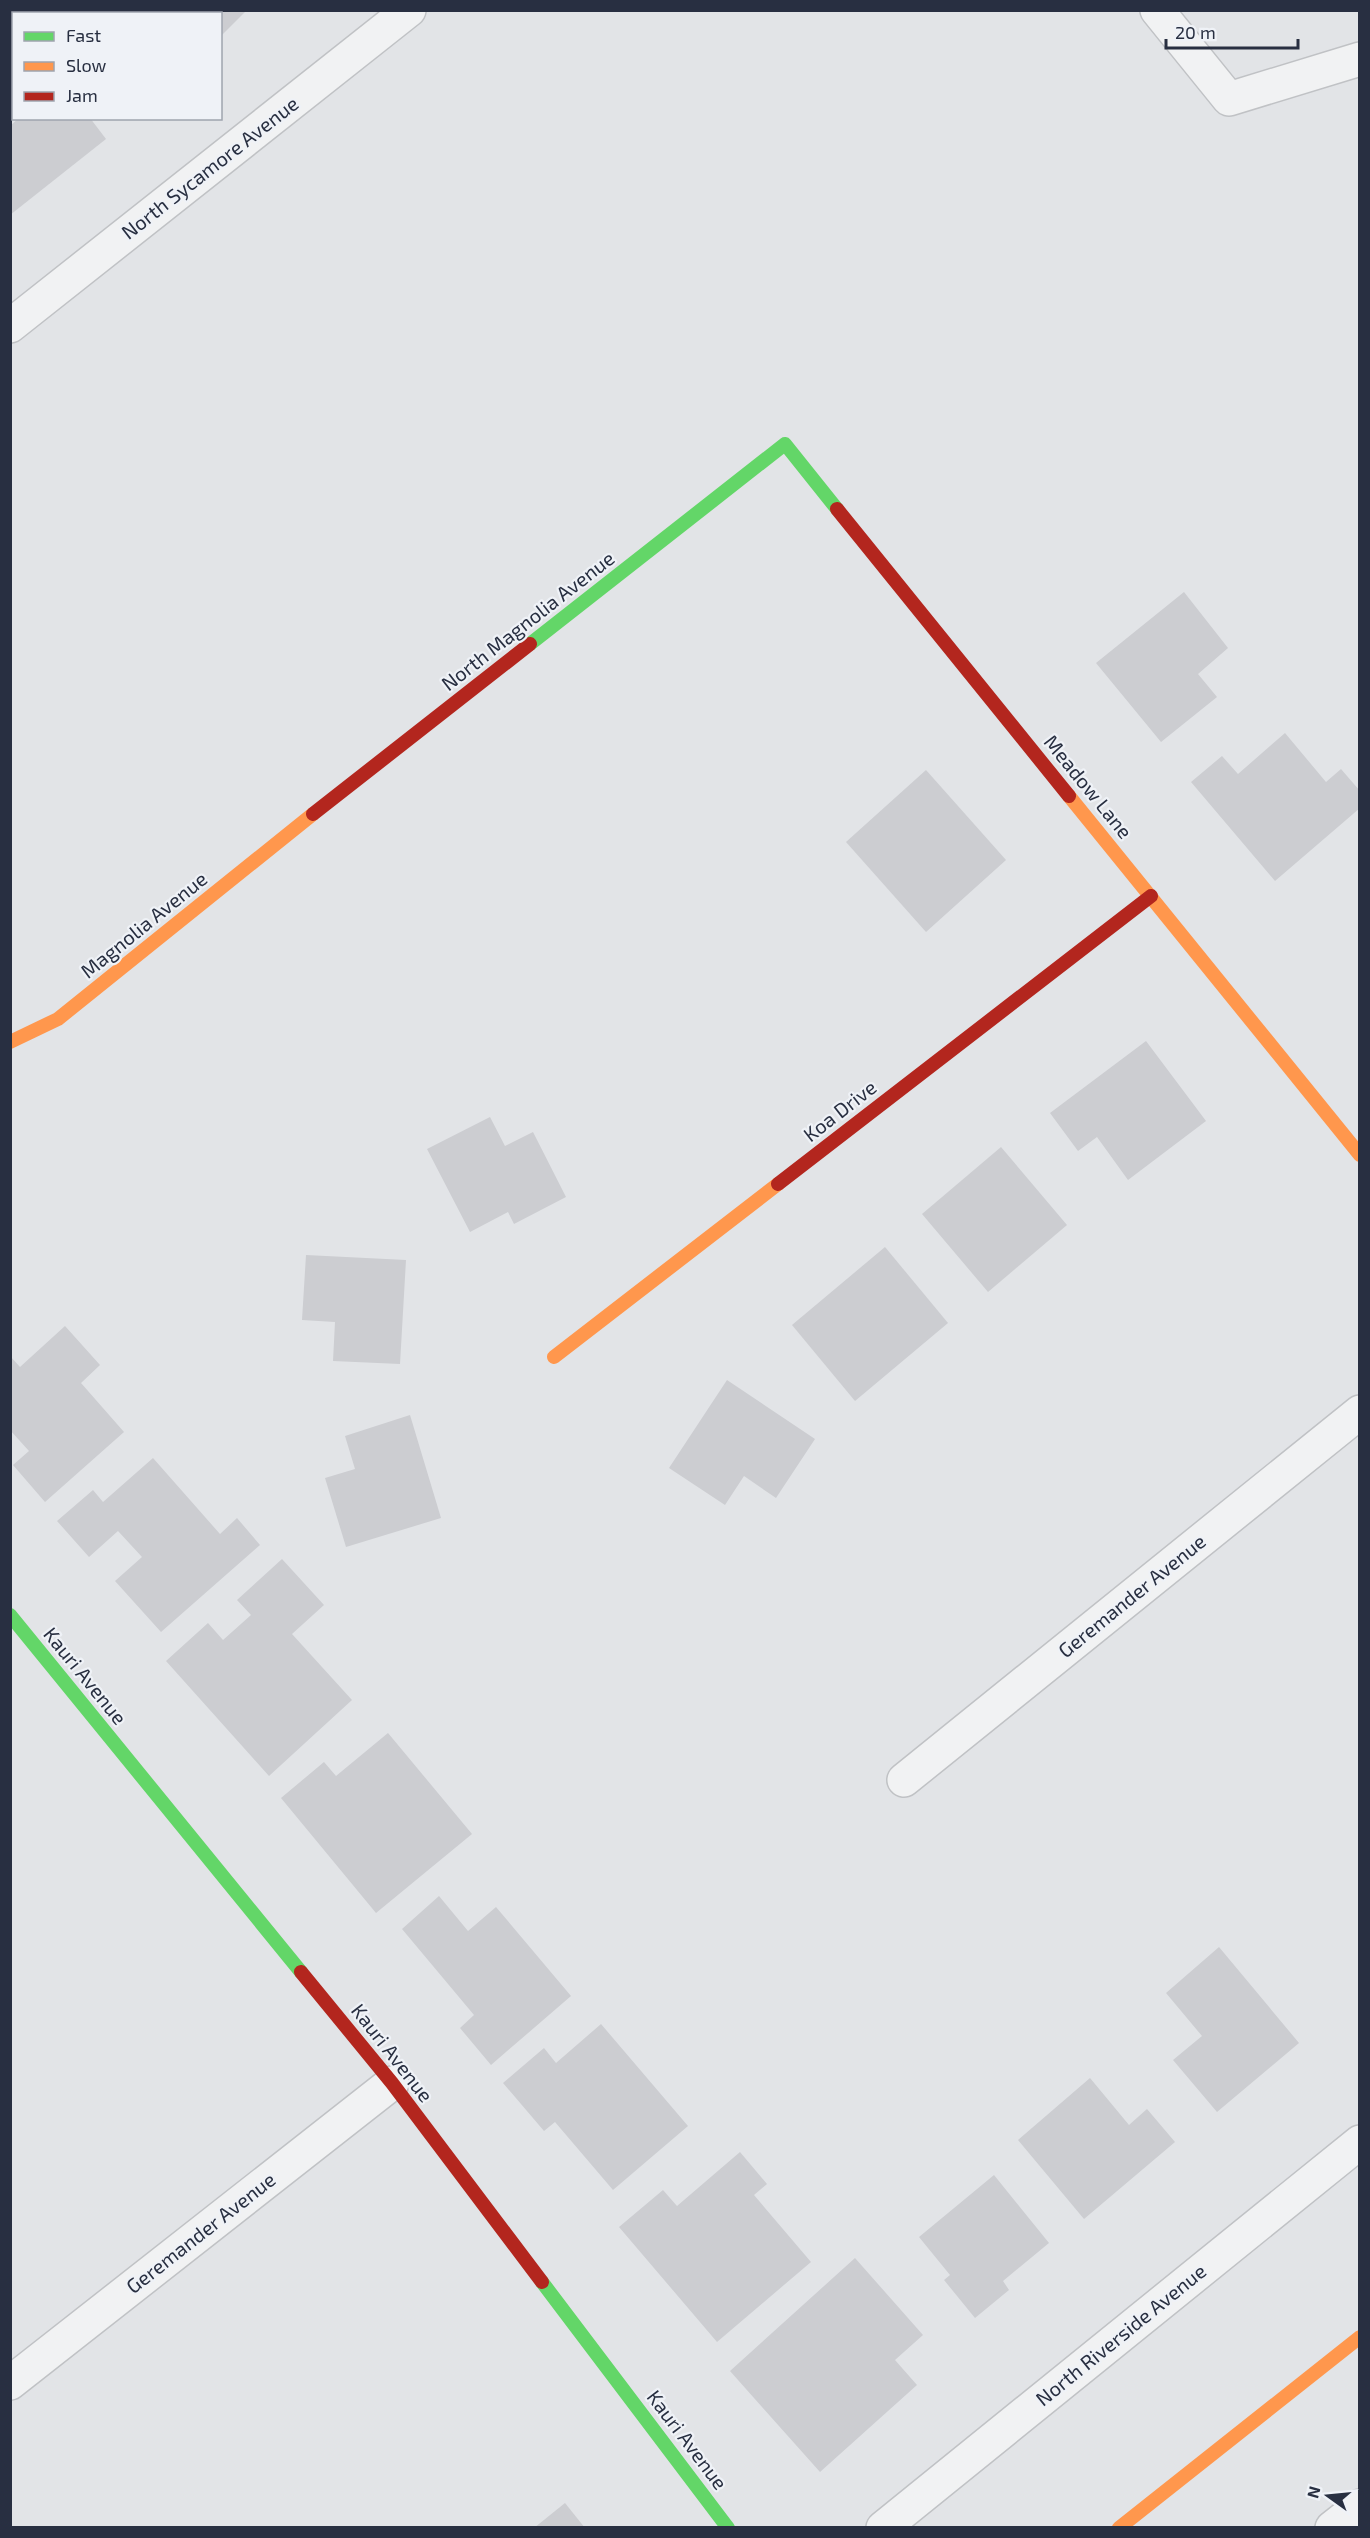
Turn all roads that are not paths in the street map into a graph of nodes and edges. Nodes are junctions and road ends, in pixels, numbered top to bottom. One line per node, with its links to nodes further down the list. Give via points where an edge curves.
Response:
1 (408, 10): 4 (street, North Sycamore Avenue)
2 (1157, 10): 3 (street, via 1229,99)
3 (1359, 59)
4 (10, 326)
5 (785, 444): 6 (street, North Magnolia Avenue); 7 (street, Meadow Lane)
6 (294, 829): 8 (street, Magnolia Avenue, via 58,1019)
7 (1151, 896): 9 (street, Meadow Lane); 10 (street, Koa Drive)
8 (10, 1042)
9 (1359, 1155)
10 (554, 1357)
11 (1359, 1412): 13 (street, Geremander Avenue)
12 (10, 1615): 14 (street, Kauri Avenue)
13 (904, 1780)
14 (392, 2083): 17 (street, Geremander Avenue); 19 (street, Kauri Avenue)
15 (1359, 2142): 20 (street, North Riverside Avenue)
16 (1359, 2337): 21 (street)
17 (10, 2383)
18 (1359, 2506): 22 (street)
19 (728, 2528)
20 (883, 2528)
21 (1119, 2528)
22 (1332, 2528)

